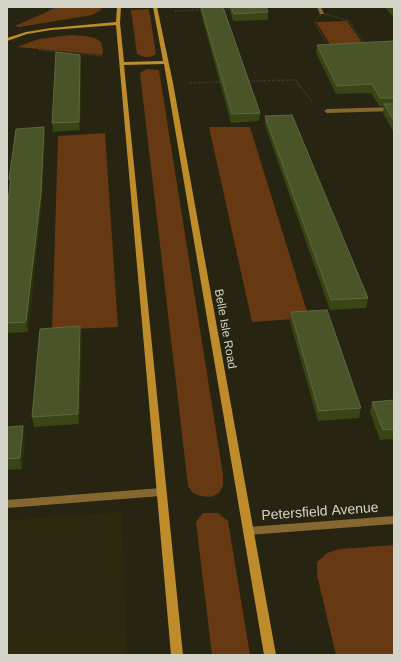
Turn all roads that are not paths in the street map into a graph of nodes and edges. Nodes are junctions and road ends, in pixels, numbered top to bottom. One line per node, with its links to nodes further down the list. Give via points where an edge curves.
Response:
1 (119, 7): 5 (street)
2 (319, 7): 4 (street)
3 (156, 9): 8 (street, Belle Isle Road)
4 (322, 13)
5 (118, 23): 6 (street, via 51,29 26,33); 7 (street)
6 (7, 40)
7 (123, 61): 8 (street); 11 (street)
8 (166, 62): 14 (street, Belle Isle Road)
9 (394, 109): 10 (street)
10 (327, 111)
11 (161, 492): 12 (street); 15 (street)
12 (7, 504)
13 (394, 520): 14 (street, Petersfield Avenue)
14 (248, 531): 16 (street, Belle Isle Road)
15 (177, 655)
16 (270, 655)

